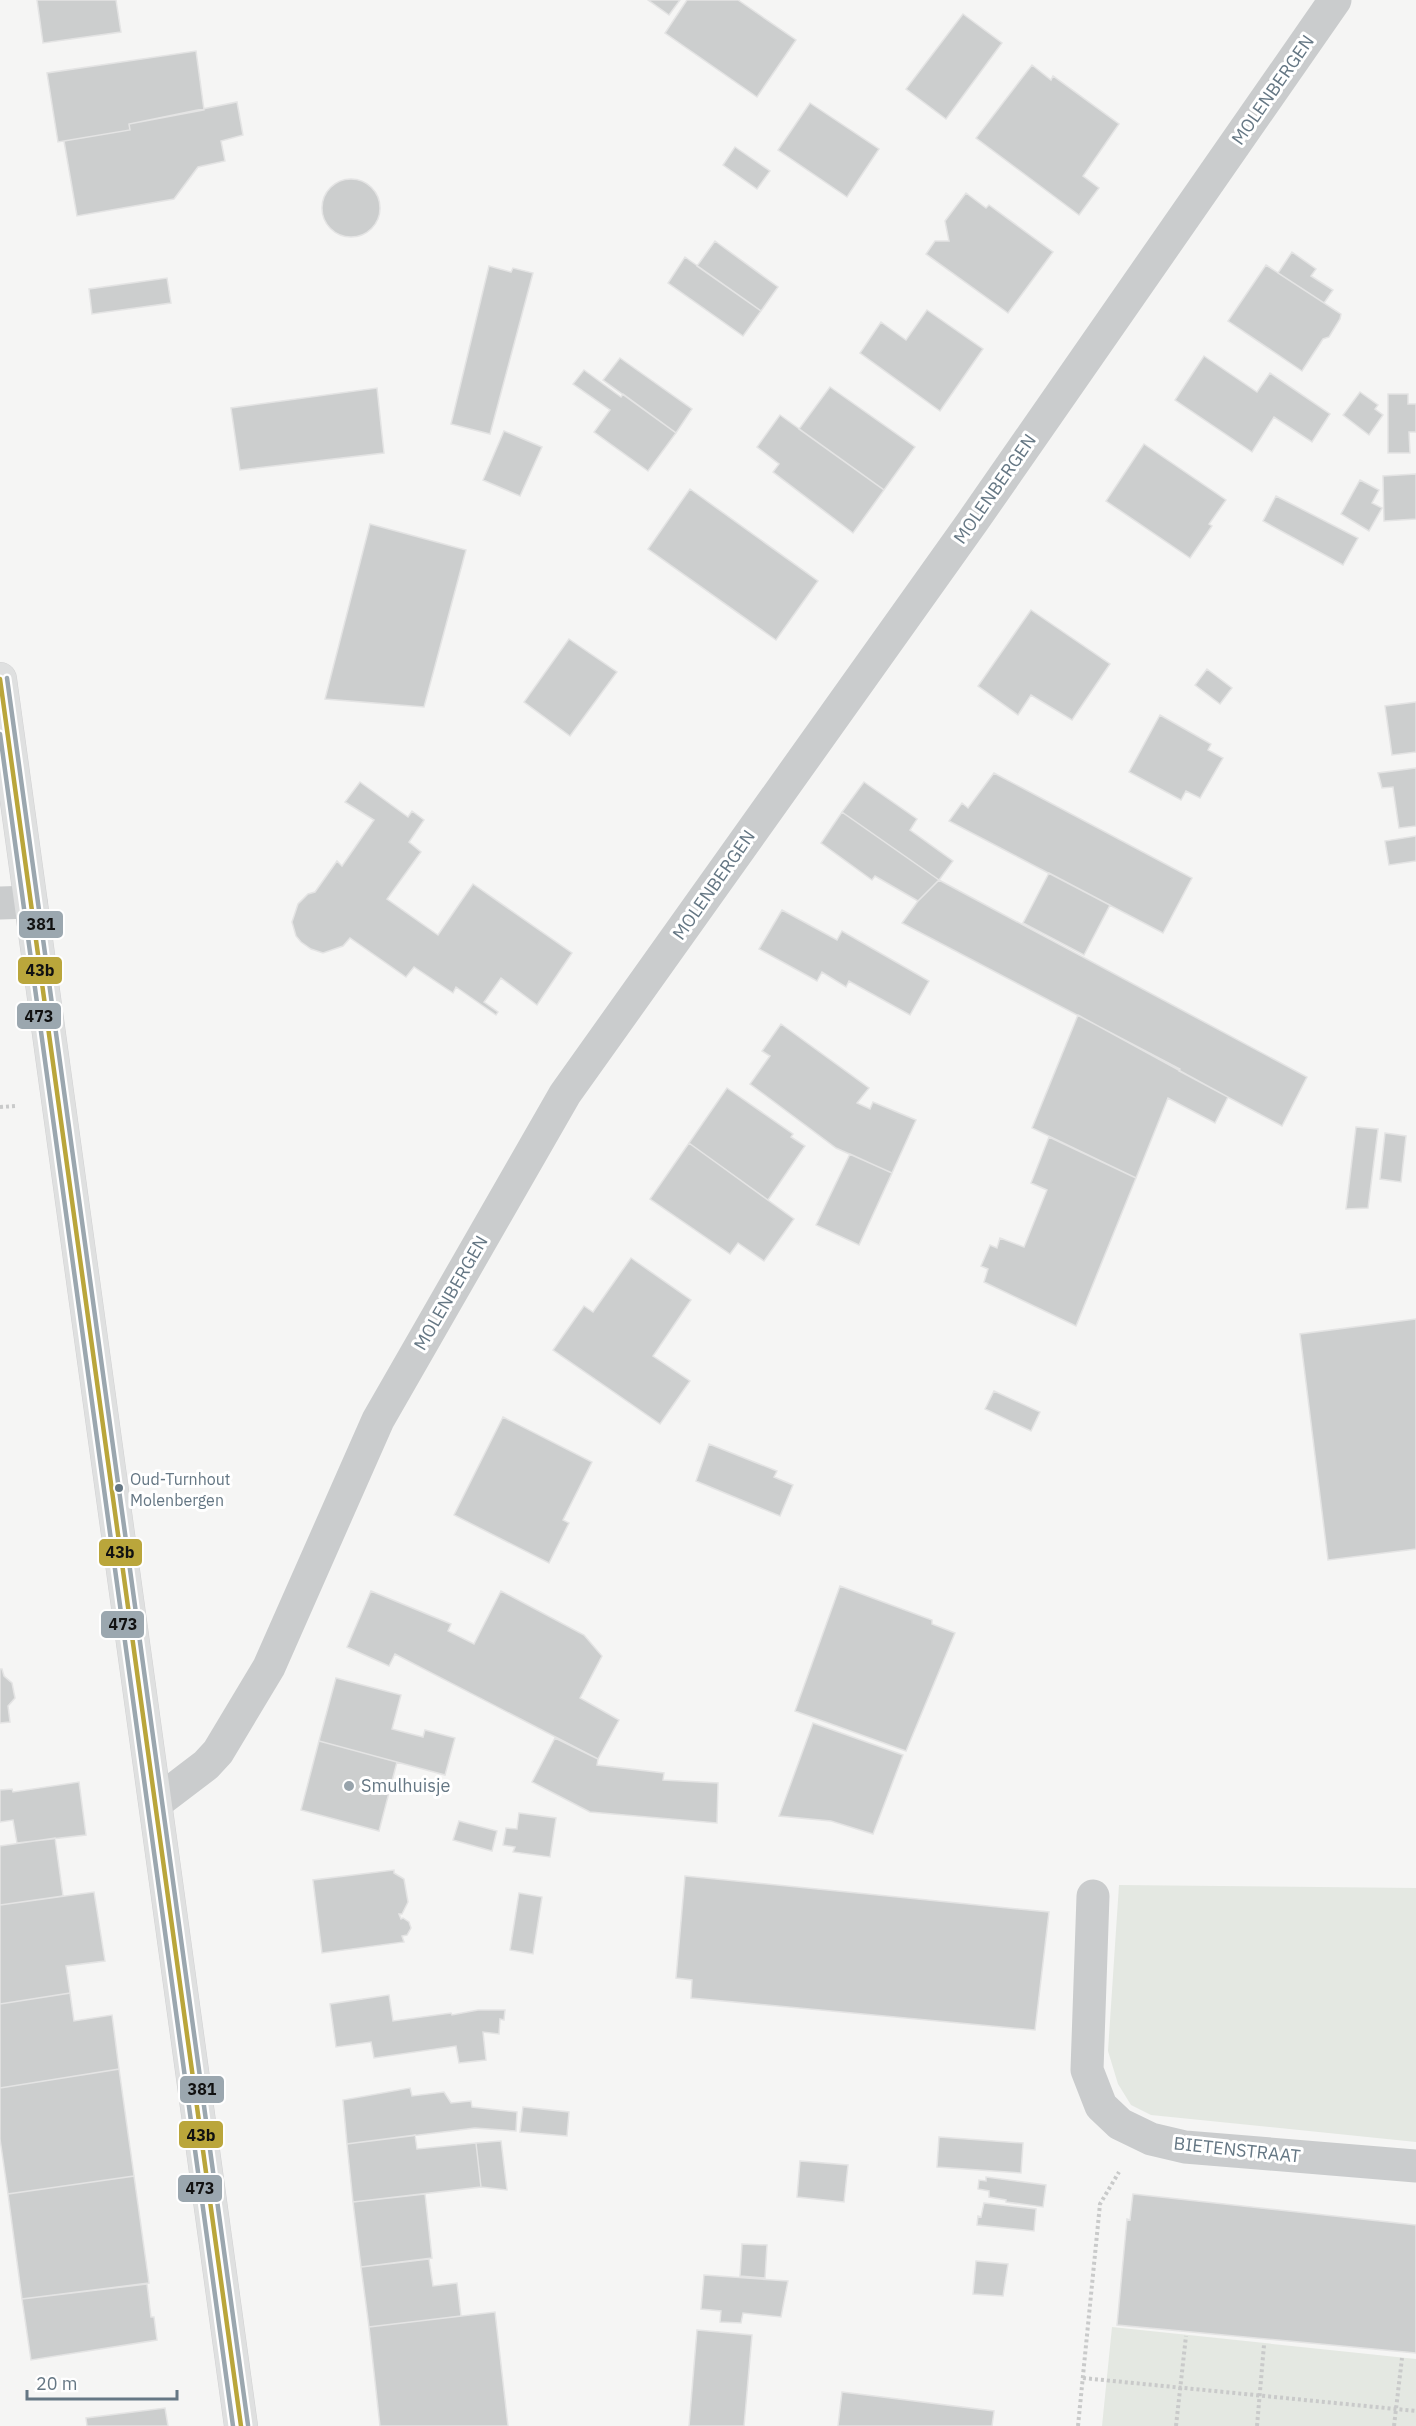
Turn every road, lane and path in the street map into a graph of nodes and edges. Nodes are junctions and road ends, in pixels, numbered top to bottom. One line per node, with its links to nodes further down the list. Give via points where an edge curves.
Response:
1 (1335, 0): 4 (street, MOLENBERGEN, via 973,521 565,1094 378,1420 269,1667 218,1752 206,1766)
2 (0, 679): 3 (main road)
3 (16, 902): 4 (main road)
4 (156, 1803): 16 (main road)
5 (1093, 1896): 6 (street, BIETENSTRAAT, via 1087,2070 1101,2106 1120,2124)
6 (1151, 2139): 7 (street, BIETENSTRAAT, via 1185,2147); 11 (path, via 1119,2173 1100,2204)
7 (1416, 2166)
8 (1186, 2336): 12 (path)
9 (1264, 2345): 13 (path)
10 (1402, 2358): 14 (path)
11 (1083, 2378): 12 (path); 17 (path)
12 (1180, 2387): 13 (path); 18 (path)
13 (1260, 2395): 14 (path); 19 (path)
14 (1396, 2409): 15 (path); 20 (path)
15 (1416, 2410)
16 (241, 2426)
17 (1078, 2426)
18 (1176, 2426)
19 (1257, 2426)
20 (1394, 2426)

